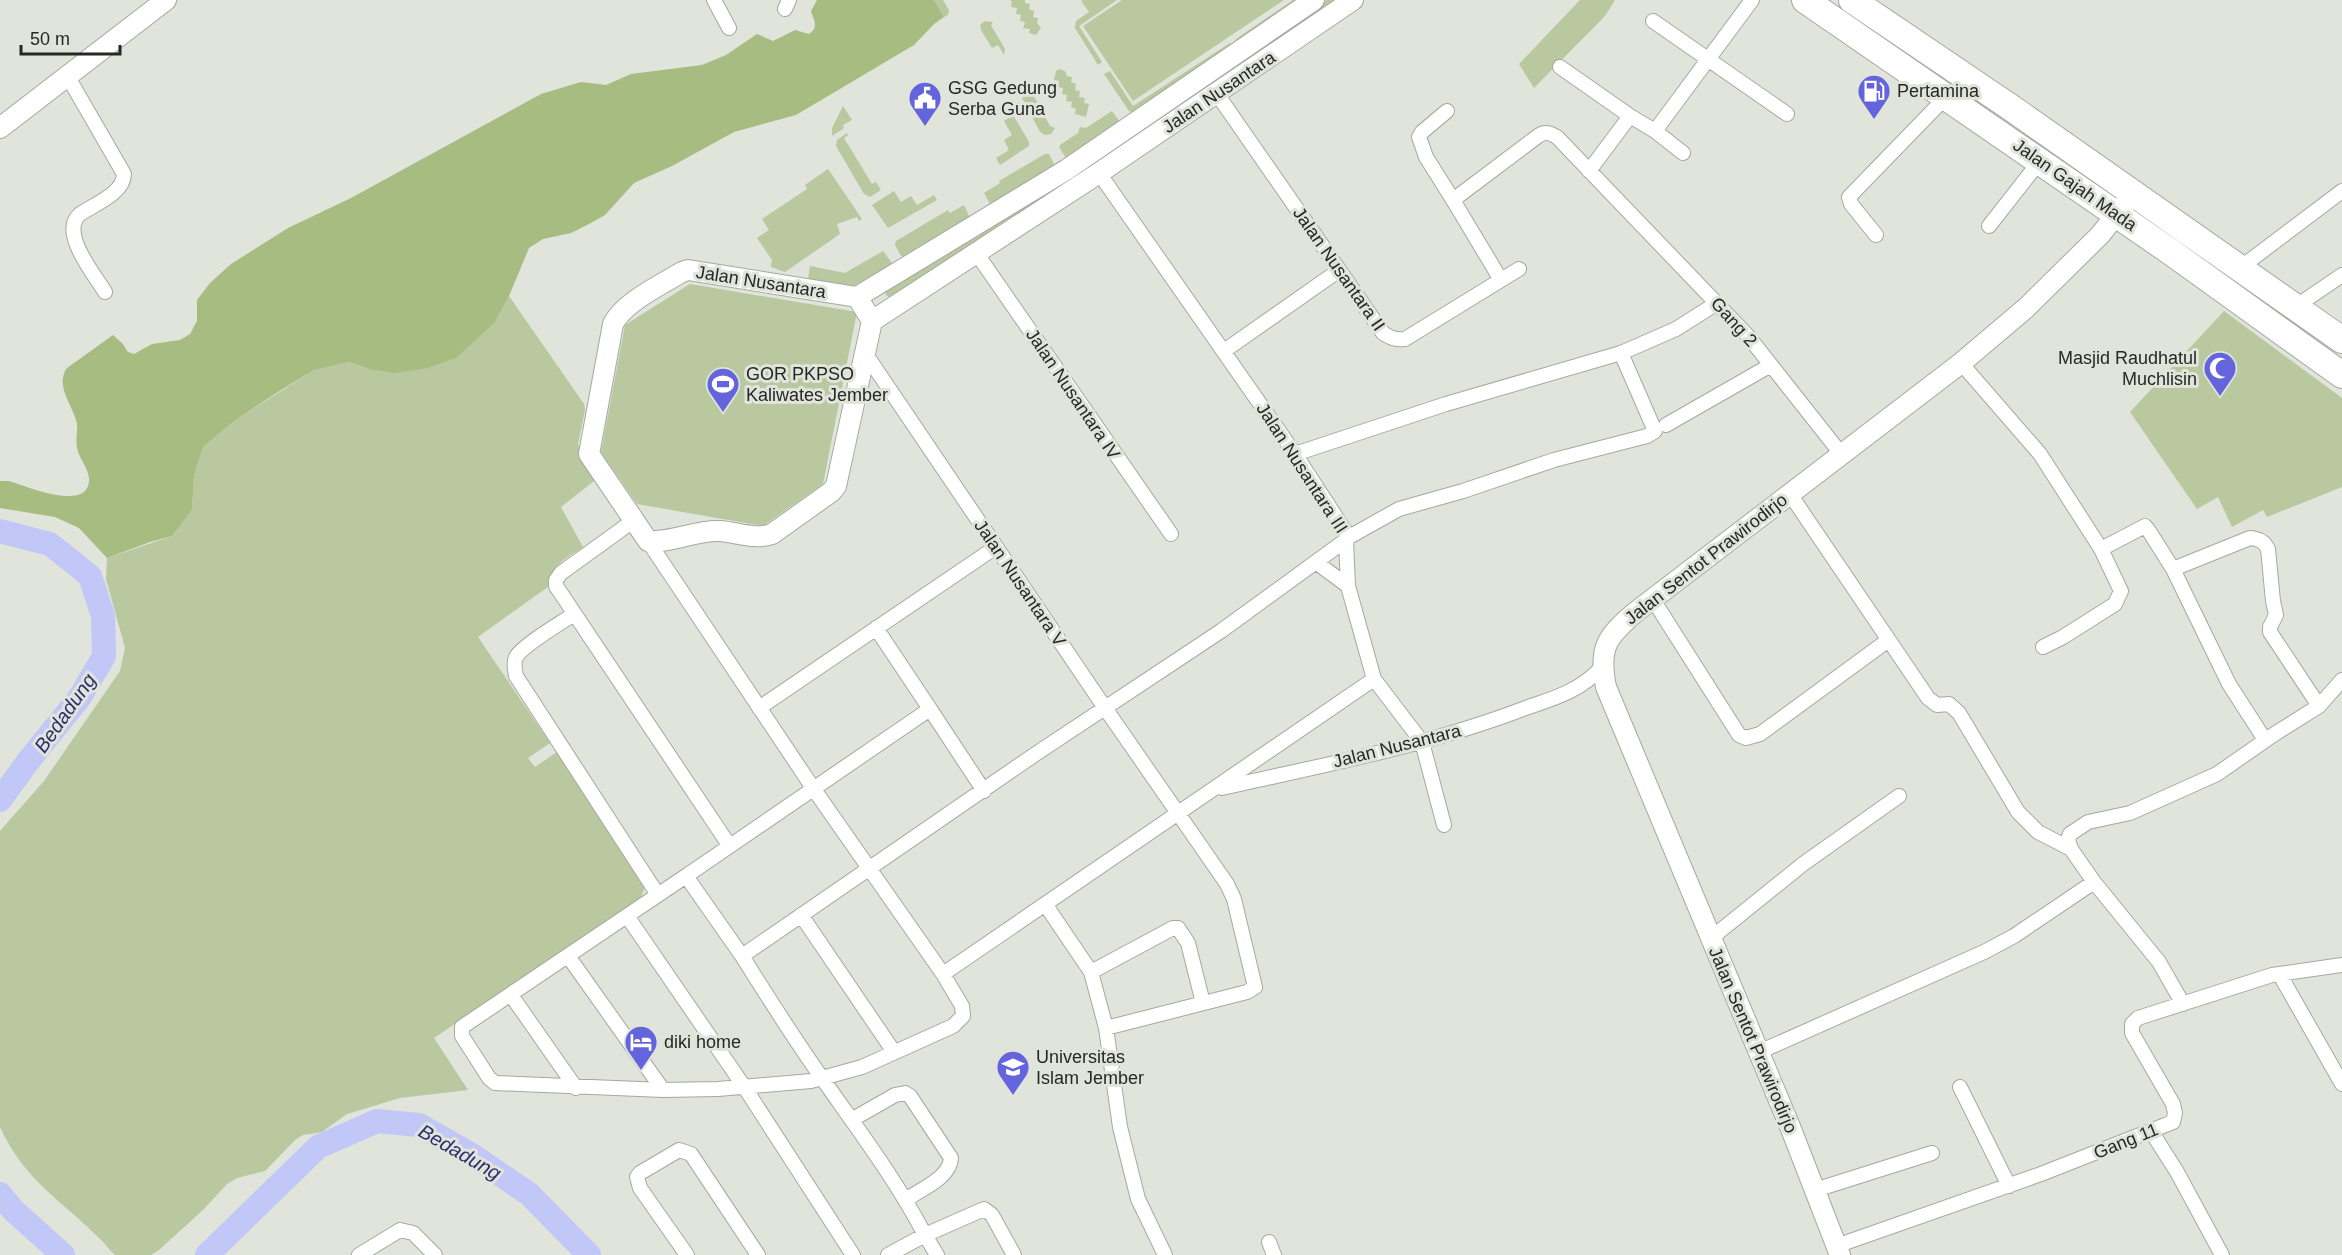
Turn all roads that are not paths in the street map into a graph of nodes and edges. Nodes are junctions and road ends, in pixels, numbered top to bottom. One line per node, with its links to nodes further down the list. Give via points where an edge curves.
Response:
1 (714, 0): 9 (street)
2 (1314, 0): 24 (street, Jalan Nusantara)
3 (1353, 0): 13 (street, Jalan Nusantara)
4 (1752, 0): 10 (street)
5 (1805, 0): 14 (highway, Jalan Gajah Mada)
6 (1852, 0): 26 (highway, Jalan Gajah Mada)
7 (161, 2): 12 (street)
8 (1653, 21): 10 (street)
9 (729, 28)
10 (1710, 60): 16 (street); 19 (street)
11 (1560, 67): 17 (street)
12 (68, 77): 18 (street); 38 (street, via 124,174 119,188 75,218 73,227 76,244)
13 (1217, 94): 23 (street, Jalan Nusantara); 35 (street, Jalan Nusantara II)
14 (1946, 97): 21 (highway, Jalan Gajah Mada); 31 (street, via 1849,197)
15 (1447, 111): 27 (street, via 1419,137 1426,157)
16 (1787, 114)
17 (1630, 116): 19 (street); 22 (street)
18 (0, 128)
19 (1655, 131): 20 (street)
20 (1683, 153)
21 (2040, 161): 29 (highway, Jalan Gajah Mada); 30 (street)
22 (1589, 171): 27 (street, Gang 2, via 1557,137 1543,133); 40 (street, Gang 2)
23 (1100, 173): 28 (street, Jalan Nusantara); 44 (street, Jalan Nusantara III)
24 (1035, 190): 28 (street); 39 (street, Jalan Nusantara)
25 (2342, 191): 33 (street)
26 (2133, 194): 29 (street, Jalan Sentot Prawirodirjo); 33 (highway, Jalan Gajah Mada)
27 (1453, 200): 37 (street)
28 (1047, 208): 32 (street, Jalan Nusantara)
29 (2117, 214): 47 (street, Jalan Sentot Prawirodirjo, via 2026,308); 49 (highway, Jalan Gajah Mada)
30 (1989, 226)
31 (1876, 235)
32 (977, 254): 42 (street, Jalan Nusantara); 55 (street, Jalan Nusantara IV)
33 (2241, 268): 41 (highway, Jalan Gajah Mada)
34 (1519, 269): 37 (street)
35 (1338, 271): 37 (street, Jalan Nusantara II, via 1383,333 1396,340 1405,339); 44 (street)
36 (2342, 275): 41 (street)
37 (1501, 280)
38 (105, 292)
39 (857, 297): 42 (street); 54 (street, Jalan Nusantara, via 688,270 619,313 613,324 589,454)
40 (1717, 303): 45 (street, via 1676,329); 48 (street, Gang 2)
41 (2295, 307): 43 (highway, Jalan Gajah Mada)
42 (872, 321): 46 (street)
43 (2342, 340)
44 (1224, 351): 51 (street, Jalan Nusantara III)
45 (1621, 352): 51 (street); 56 (street, via 1655,432 1399,509)
46 (865, 353): 57 (street, via 836,486 831,492 763,537 710,531 665,542); 58 (street, Jalan Nusantara V)
47 (1961, 363): 52 (street, Jalan Sentot Prawirodirjo); 59 (street, via 2040,454)
48 (1771, 365): 50 (street); 52 (street, Gang 2)
49 (2342, 375)
50 (1666, 425)
51 (1295, 454): 56 (street, Jalan Nusantara III)
52 (1842, 455): 53 (street, Jalan Sentot Prawirodirjo)
53 (1790, 494): 63 (street, Jalan Sentot Prawirodirjo); 66 (street)
54 (633, 521): 57 (street, Jalan Nusantara); 64 (street, via 557,577 556,586)
55 (1171, 534)
56 (1348, 539): 60 (street); 62 (street, Jalan Nusantara III)
57 (648, 541): 74 (street)
58 (996, 547): 65 (street); 75 (street, Jalan Nusantara V)
59 (2101, 549): 61 (street, via 2145,526); 67 (street, via 2119,585 2118,600)
60 (1317, 563): 62 (street); 75 (street)
61 (2173, 569): 73 (street, via 2250,538 2265,543 2276,615 2270,632); 77 (street, via 2229,684)
62 (1348, 586): 69 (street, Jalan Nusantara III)
63 (1652, 598): 66 (street, via 1739,735 1746,738 1760,734); 68 (street, Jalan Sentot Prawirodirjo, via 1614,631)
64 (574, 614): 85 (street); 90 (street, via 516,657 516,676)
65 (876, 628): 74 (street); 76 (street)
66 (1887, 641): 86 (street, via 1928,698 1937,705 1949,704 1959,713 2018,812 2038,832)
67 (2043, 647)
68 (1602, 667): 71 (street, Jalan Sentot Prawirodirjo); 72 (street)
69 (1374, 679): 78 (street, Jalan Nusantara III); 81 (street)
70 (2342, 680): 73 (street)
71 (1606, 687): 72 (street); 94 (street, Jalan Sentot Prawirodirjo)
72 (1576, 689): 78 (street, Jalan Nusantara, via 1478,726)
73 (2319, 706): 77 (street)
74 (759, 708): 79 (street)
75 (1105, 708): 80 (street); 83 (street, Jalan Nusantara V)
76 (930, 709): 79 (street); 80 (street)
77 (2265, 740): 86 (street, via 2217,774 2130,813 2088,822 2070,834)
78 (1422, 742): 81 (street, Jalan Nusantara); 84 (street, Jalan Nusantara III)
79 (813, 788): 85 (street); 87 (street)
80 (984, 790): 87 (street)
81 (1214, 790): 83 (street)
82 (1899, 796): 94 (street, via 1803,864)
83 (1177, 812): 91 (street); 102 (street, Jalan Nusantara V, via 1231,891 1255,987)
84 (1444, 825)
85 (729, 845): 88 (street)
86 (2071, 849): 89 (street)
87 (869, 870): 92 (street); 99 (street)
88 (686, 876): 90 (street); 96 (street)
89 (2094, 882): 103 (street, via 2159,962); 106 (street, via 1984,952)
90 (658, 895): 93 (street)
91 (1045, 904): 98 (street); 99 (street)
92 (801, 915): 96 (street); 105 (street)
93 (627, 916): 95 (street); 111 (street)
94 (1710, 939): 106 (street, Jalan Sentot Prawirodirjo)
95 (568, 956): 101 (street); 112 (street)
96 (741, 956): 107 (street)
97 (2342, 965): 100 (street, Gang 11)
98 (1091, 972): 102 (street, via 1178,928 1188,943); 104 (street)
99 (943, 974): 105 (street, via 962,1006 963,1016 953,1026)
100 (2280, 975): 103 (street, Gang 11); 108 (street)
101 (511, 995): 110 (street); 110 (street, via 460,1031 489,1078 501,1085)
102 (1203, 1003): 104 (street)
103 (2183, 1004): 114 (street, Gang 11, via 2138,1018 2132,1024 2132,1033 2175,1113 2173,1122)
104 (1106, 1028): 129 (street, via 1120,1127 1138,1199)
105 (894, 1052): 107 (street)
106 (1759, 1052): 117 (street, Jalan Sentot Prawirodirjo)
107 (822, 1079): 111 (street); 113 (street)
108 (2342, 1084)
109 (1960, 1087): 116 (street)
110 (576, 1088): 112 (street)
111 (745, 1088): 112 (street); 125 (street)
112 (663, 1090)
113 (853, 1119): 118 (street); 118 (street, via 896,1095 910,1096 951,1158 945,1174)
114 (2151, 1131): 116 (street, Gang 11); 130 (street)
115 (1932, 1153): 117 (street)
116 (2009, 1186): 120 (street, Gang 11)
117 (1815, 1190): 120 (street, Jalan Sentot Prawirodirjo)
118 (906, 1199): 119 (street)
119 (926, 1235): 126 (street); 127 (street); 128 (street, via 984,1209 992,1215)
120 (1838, 1250)
121 (358, 1255): 122 (street, via 400,1230 413,1233)
122 (435, 1255)
123 (687, 1255): 124 (street, via 640,1188 637,1177 679,1150 691,1154)
124 (758, 1255)
125 (853, 1255)
126 (888, 1255)
127 (936, 1255)
128 (1014, 1255)
129 (1165, 1255)
130 (2222, 1255)

